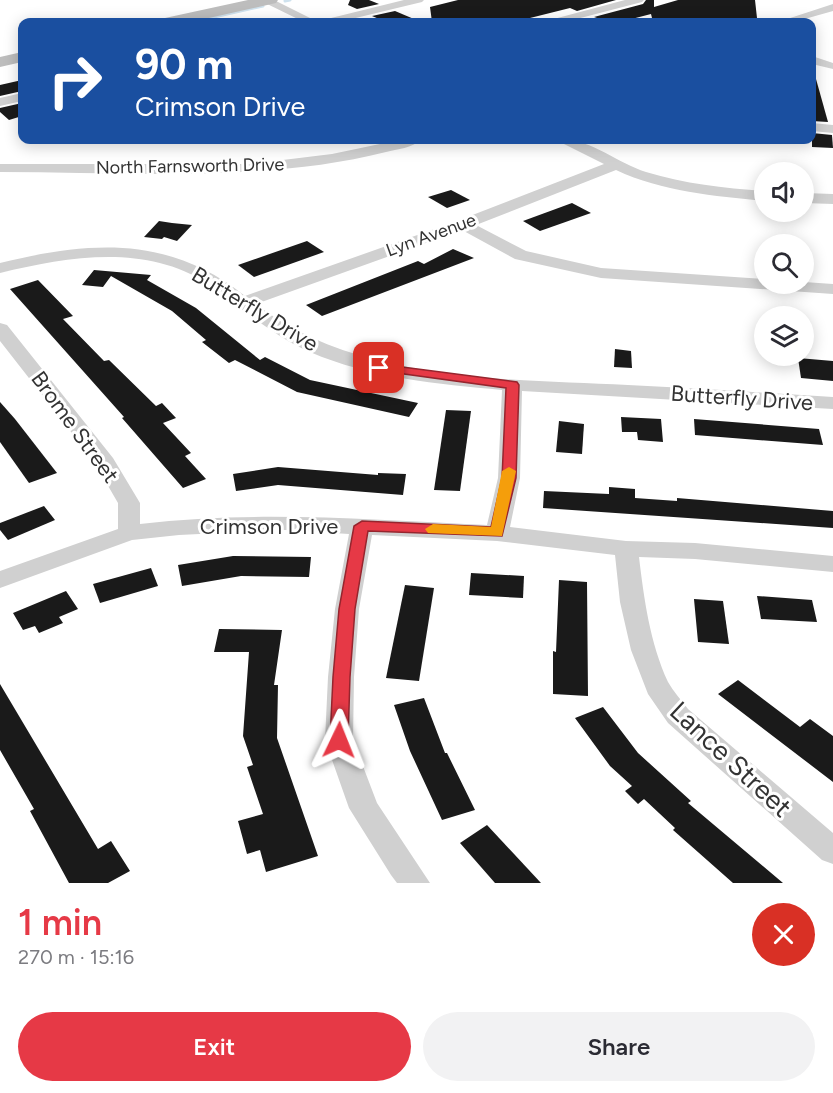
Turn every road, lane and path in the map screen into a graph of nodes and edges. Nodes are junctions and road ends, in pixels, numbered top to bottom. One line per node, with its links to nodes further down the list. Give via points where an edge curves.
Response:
1 (267, 0): 6 (main road); 7 (street)
2 (418, 0): 8 (street)
3 (638, 0): 9 (street)
4 (816, 0): 5 (street)
5 (833, 6): 10 (street)
6 (188, 18)
7 (304, 18)
8 (344, 18)
9 (570, 18)
10 (796, 18)
11 (18, 58): 13 (main road)
12 (816, 61): 14 (street)
13 (0, 62)
14 (830, 66)
15 (18, 98): 16 (street)
16 (0, 102)
17 (816, 127): 18 (street)
18 (833, 129)
19 (355, 144): 22 (street)
20 (398, 144): 22 (street, North Farnsworth Drive)
21 (571, 144): 23 (street)
22 (368, 152): 24 (street, North Farnsworth Drive, via 249,168)
23 (616, 165): 25 (street, via 639,175 704,191); 28 (street, Lyn Avenue)
24 (0, 168)
25 (754, 195)
26 (814, 198): 27 (street)
27 (833, 199)
28 (462, 224): 30 (street, via 521,255 601,273); 31 (street, Lyn Avenue)
29 (0, 268): 31 (street, Butterfly Drive, via 65,254 147,254 201,273)
30 (833, 289)
31 (244, 302): 33 (street, Butterfly Drive, via 264,320 312,347 352,362)
32 (0, 329): 36 (street, Brome Street, via 102,458 129,503)
33 (512, 385): 34 (street, Butterfly Drive); 37 (street, via 509,478)
34 (833, 404)
35 (362, 526): 36 (street, Crimson Drive, via 285,523 191,526); 37 (street, Crimson Drive); 42 (street, via 347,609 339,740 364,808)
36 (129, 533): 40 (street, Crimson Drive)
37 (497, 533): 38 (street, Crimson Drive)
38 (626, 549): 39 (street, Crimson Drive); 41 (street, Lance Street, via 632,602 657,687 678,716)
39 (833, 564)
40 (0, 580)
41 (833, 851)
42 (415, 883)

